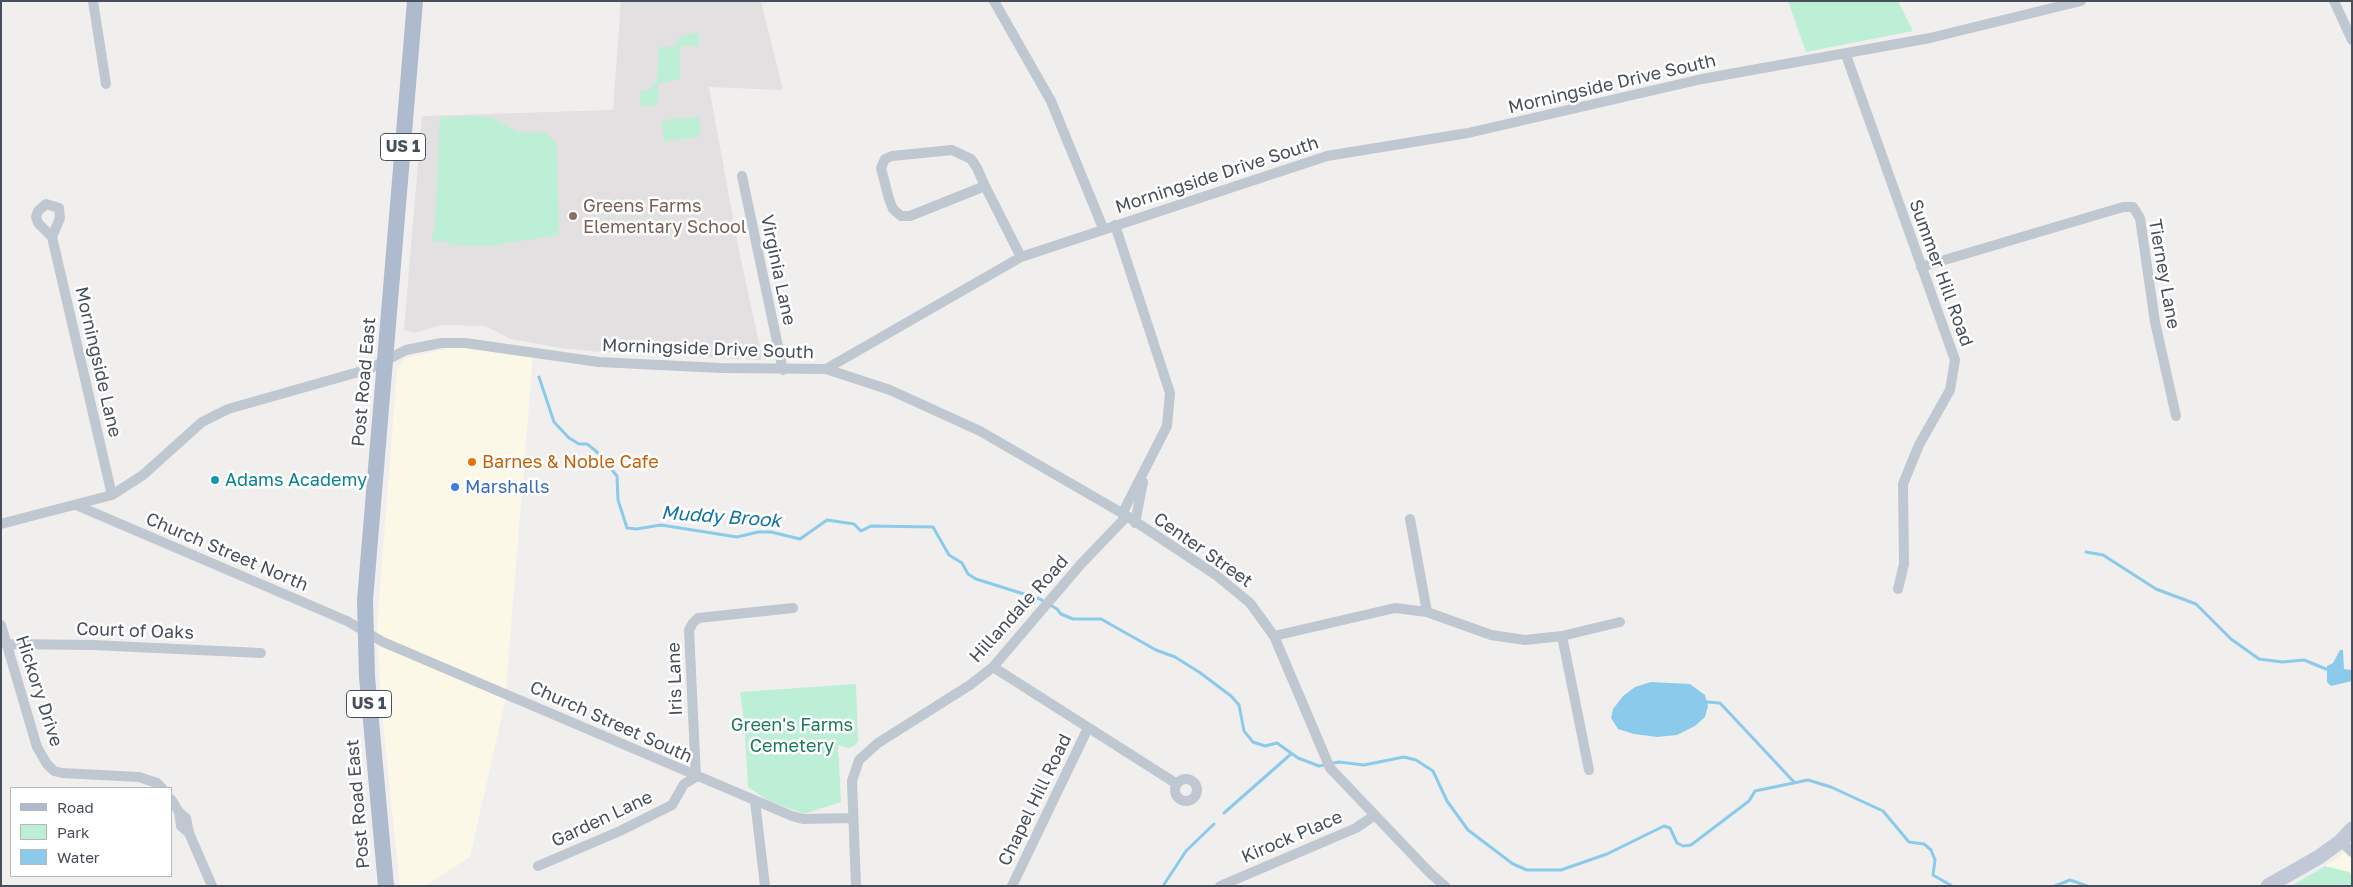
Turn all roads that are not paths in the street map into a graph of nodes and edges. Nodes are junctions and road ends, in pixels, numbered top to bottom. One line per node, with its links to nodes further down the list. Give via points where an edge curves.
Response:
1 (93, 1): 8 (street)
2 (415, 1): 16 (main road, Post Road East / US 1)
3 (994, 1): 12 (street, via 1051,101)
4 (2081, 1): 7 (street, Morningside Drive South)
5 (2334, 1): 6 (street)
6 (2352, 40)
7 (1846, 55): 11 (street, Morningside Drive South, via 1702,79 1468,133 1327,156); 15 (street, Summer Hill Road)
8 (106, 84)
9 (742, 176): 18 (street, Virginia Lane)
10 (985, 186): 10 (street, via 971,159 952,150 892,156 885,159 882,168 889,199 901,216 910,216); 14 (street)
11 (1115, 225): 12 (street, Morningside Drive South); 20 (street, Hillandale Road, via 1170,394 1167,426)
12 (1102, 228): 14 (street, Morningside Drive South)
13 (52, 237): 21 (street, Morningside Lane)
14 (1021, 257): 17 (street, Morningside Drive South)
15 (1921, 267): 19 (street, Tierney Lane, via 2133,207 2140,218 2155,322); 27 (street, Summer Hill Road, via 1955,360 1950,390 1919,445 1903,484 1904,564)
16 (386, 359): 18 (street, Morningside Drive South, via 418,347 464,343 599,362); 21 (street, Morningside Drive South, via 369,369 228,409 202,422 143,475); 32 (main road, Post Road East / US 1)
17 (826, 369): 18 (street, Morningside Drive South); 23 (street, Center Street, via 890,390 980,431)
18 (783, 370)
19 (2176, 416)
20 (1146, 470): 23 (street, Hillandale Road); 25 (street, Hillandale Road)
21 (112, 494): 22 (street, Morningside Drive South)
22 (76, 505): 26 (street, Morningside Drive South); 32 (street, Church Street North)
23 (1124, 515): 25 (street, Center Street); 37 (street, Hillandale Road)
24 (1410, 519): 29 (street)
25 (1135, 523): 33 (street, Center Street, via 1216,575 1250,603)
26 (1, 524)
27 (1898, 589)
28 (793, 608): 40 (street, Iris Lane, via 698,618 693,623 689,630)
29 (1427, 612): 33 (street, via 1395,608); 34 (street, via 1491,635 1525,640)
30 (1620, 622): 34 (street)
31 (1, 626): 35 (street, Hickory Drive)
32 (365, 630): 40 (street, Church Street South, via 383,642); 52 (main road, Post Road East / US 1)
33 (1274, 636): 45 (street, Center Street, via 1328,764)
34 (1562, 636): 39 (street)
35 (7, 644): 36 (street, Court of Oaks); 42 (street, Hickory Drive, via 37,747 46,764 62,773 139,777)
36 (261, 653)
37 (993, 667): 38 (street, Chapel Hill Road); 46 (street, Hillandale Road, via 866,752 855,768 852,780)
38 (1088, 728): 41 (street, Chapel Hill Road); 55 (street, Chapel Hill Road)
39 (1588, 770)
40 (696, 777): 44 (street, Church Street South); 50 (street, Garden Lane, via 684,784 672,805)
41 (1177, 784)
42 (161, 787)
43 (172, 801): 51 (street, via 186,818)
44 (755, 801): 46 (street, Church Street South, via 803,819); 53 (street)
45 (1376, 815): 56 (street, Kirock Place, via 1356,828); 57 (street, Center Street)
46 (852, 818): 54 (street, Hillandale Road)
47 (2352, 829): 48 (street)
48 (2341, 841): 49 (street); 58 (street)
49 (2352, 852)
50 (538, 866)
51 (212, 886)
52 (386, 886)
53 (765, 886)
54 (856, 886)
55 (1012, 886)
56 (1220, 886)
57 (1445, 886)
58 (2268, 886)

